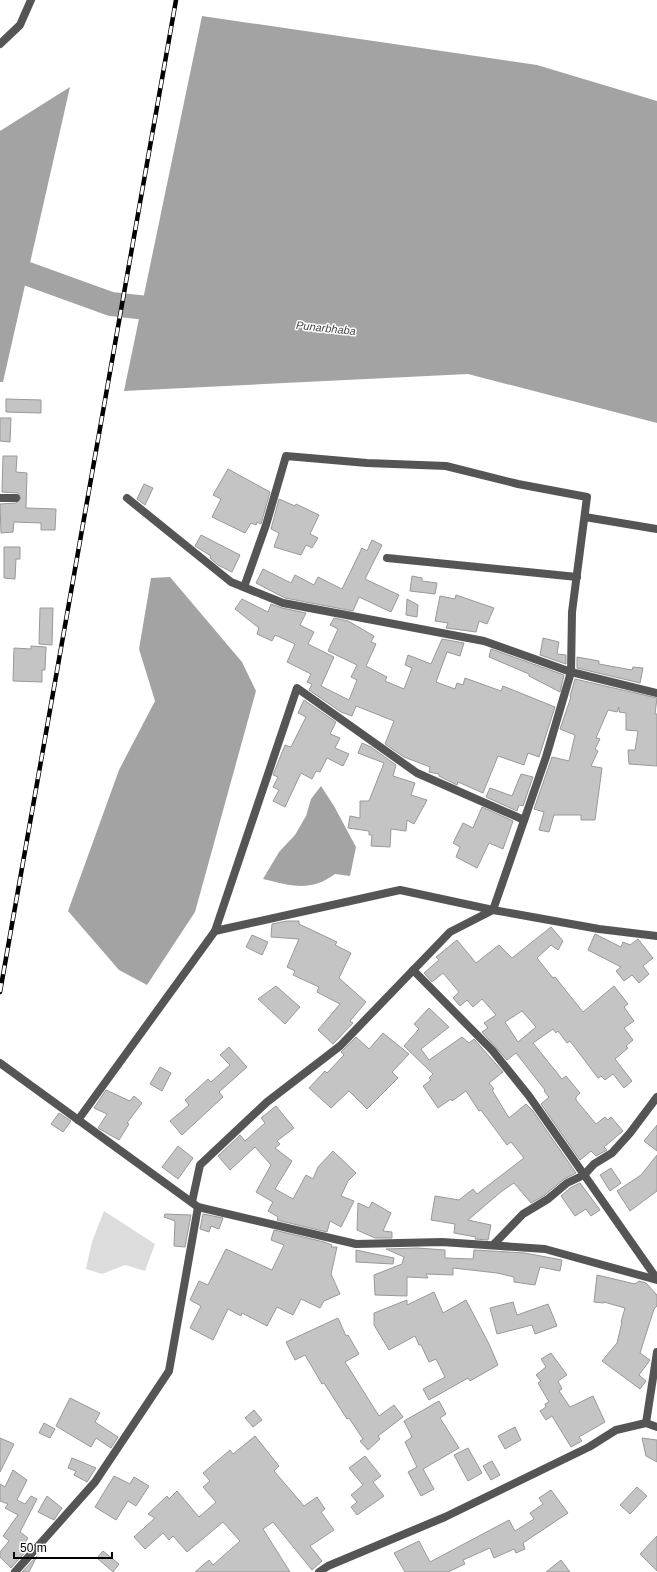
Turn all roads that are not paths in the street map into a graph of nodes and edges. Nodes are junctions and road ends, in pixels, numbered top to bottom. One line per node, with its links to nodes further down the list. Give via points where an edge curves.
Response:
1 (31, 0): 2 (street, via 20,25)
2 (0, 44)
3 (0, 498): 4 (street)
4 (16, 498)
5 (127, 498): 10 (street, via 231,582)
6 (585, 517): 7 (street); 9 (street); 10 (street, via 587,497 518,484 446,466 286,456 266,525)
7 (657, 529)
8 (387, 558): 9 (street)
9 (577, 577): 11 (street, via 572,612)
10 (244, 587): 11 (street, via 283,604 484,641)
11 (571, 672): 12 (street); 13 (street)
12 (657, 693)
13 (524, 820): 14 (street); 15 (street, via 417,773 297,688)
14 (493, 910): 15 (street, via 400,890); 16 (street, via 600,929); 17 (street, via 450,932)
15 (215, 931): 20 (street)
16 (657, 936)
17 (413, 970): 21 (street, via 492,1050 529,1096); 22 (street, via 340,1046 267,1102 200,1165)
18 (0, 1063): 20 (street)
19 (657, 1097): 21 (street, via 612,1153 594,1164)
20 (78, 1120): 22 (street)
21 (584, 1175): 23 (street, via 567,1183 548,1199 523,1214); 24 (street)
22 (195, 1204): 23 (street, via 356,1244 442,1242); 28 (street, via 169,1371 95,1482)
23 (493, 1245): 24 (street, via 545,1249)
24 (657, 1280)
25 (657, 1352): 26 (street)
26 (646, 1423): 27 (street); 29 (street, via 616,1430 590,1447 445,1517)
27 (657, 1427)
28 (15, 1572)
29 (319, 1572)

